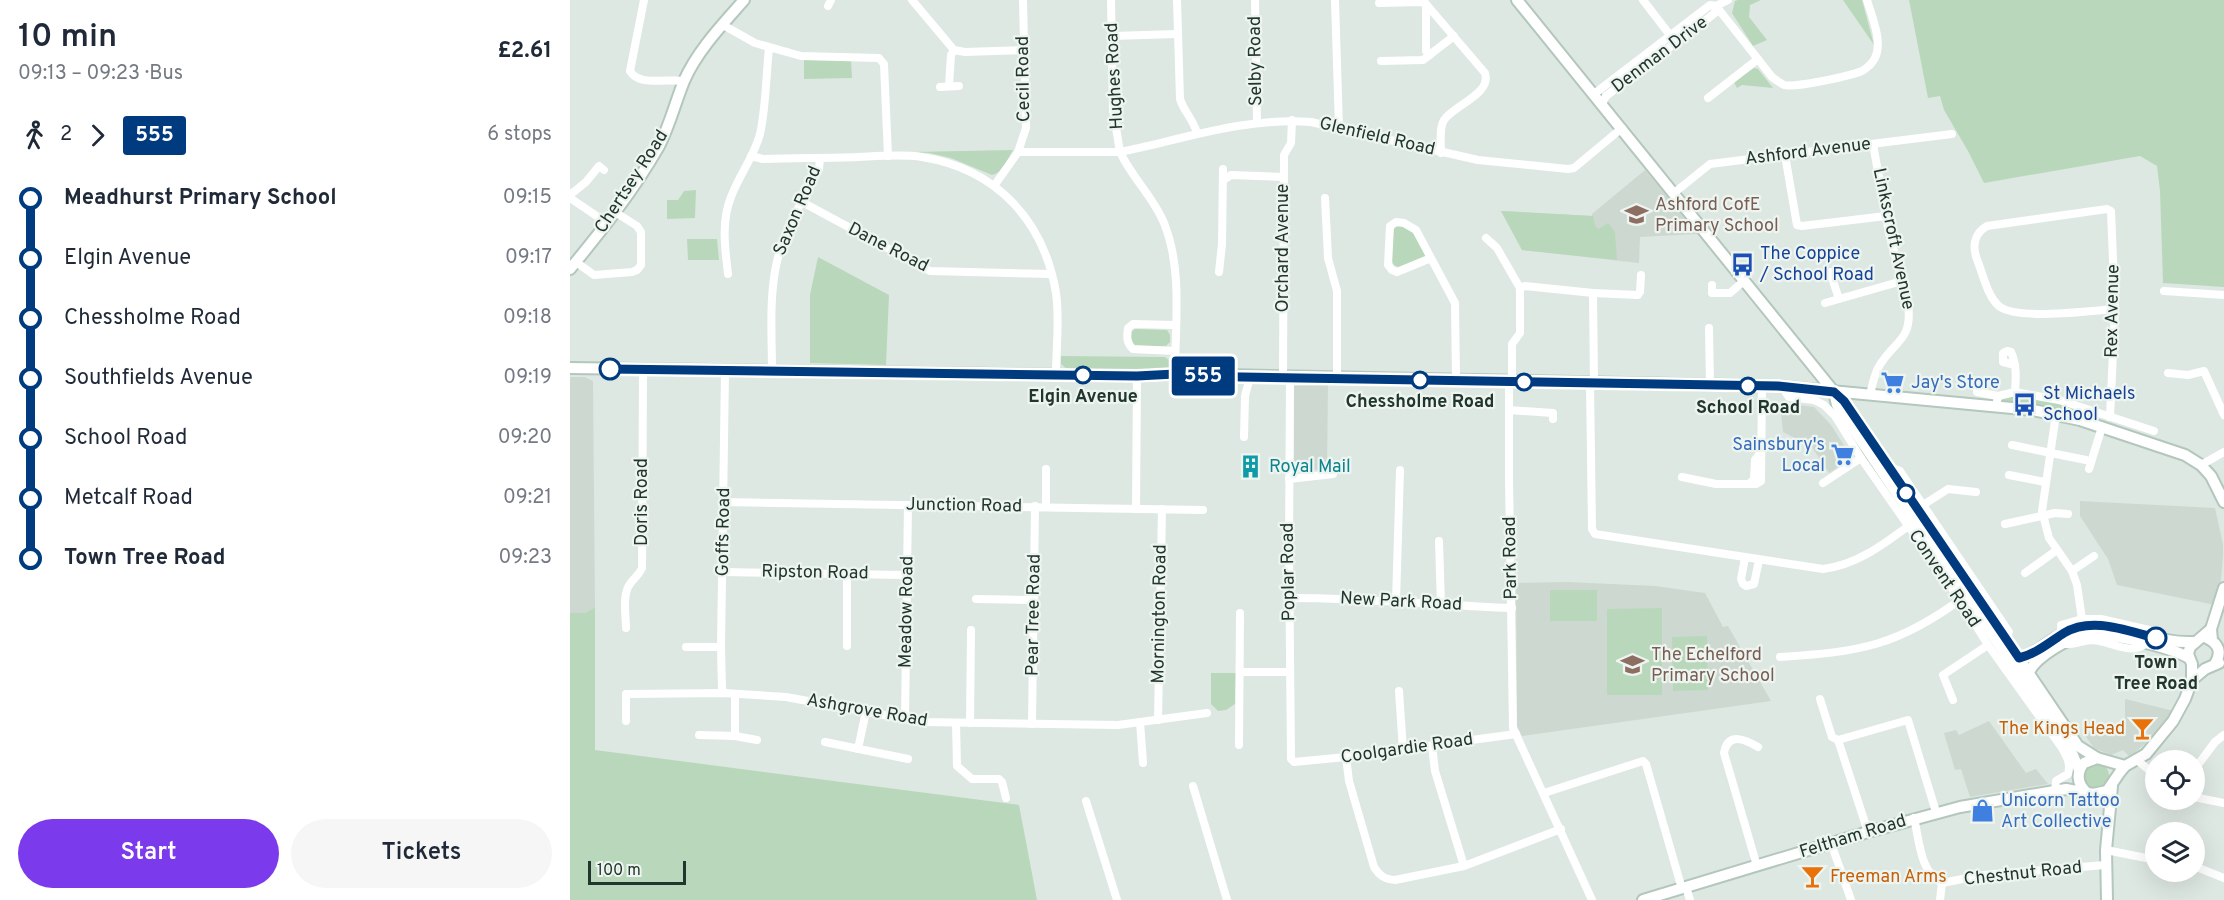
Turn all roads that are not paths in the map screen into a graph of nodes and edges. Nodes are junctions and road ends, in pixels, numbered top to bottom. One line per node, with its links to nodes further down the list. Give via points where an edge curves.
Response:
1 (644, 0): 27 (street, via 630,71 640,80)
2 (744, 0): 16 (main road, Chertsey Road)
3 (912, 0): 22 (street)
4 (1023, 0): 23 (street, Cecil Road)
5 (1111, 0): 18 (street, Hughes Road)
6 (1176, 0): 17 (street)
7 (1255, 0): 33 (street, Selby Road)
8 (1335, 0): 34 (street)
9 (1517, 0): 29 (main road)
10 (1643, 0): 20 (street)
11 (1728, 0): 15 (street, Denman Drive)
12 (1867, 0): 25 (street, Denman Drive, via 1879,45 1870,66 1861,71 1787,85 1772,77)
13 (1380, 3): 14 (street)
14 (1426, 4): 19 (street); 24 (street, via 1426,51)
15 (1716, 6): 20 (street, Denman Drive, via 1710,5); 25 (street, Denman Drive)
16 (723, 25): 21 (street); 27 (main road, Chertsey Road)
17 (1176, 34): 18 (street); 36 (street, via 1180,99)
18 (1112, 36): 40 (street, Hughes Road, via 1113,110)
19 (1454, 36): 24 (street); 41 (street, via 1487,78 1482,90 1443,123)
20 (1674, 39): 29 (street, Denman Drive); 31 (street, Denman Drive, via 1606,96)
21 (769, 48): 43 (street, via 760,132); 44 (street, via 801,56 879,58 884,64)
22 (954, 50): 23 (street); 28 (street, via 945,86)
23 (1024, 50): 39 (street, Cecil Road, via 1026,128)
24 (1430, 55): 26 (street, via 1423,60)
25 (1758, 59): 30 (street)
26 (1381, 61)
27 (684, 81): 55 (main road, Chertsey Road, via 658,146)
28 (959, 86)
29 (1594, 94): 31 (main road)
30 (1708, 98)
31 (1602, 104): 35 (main road)
32 (1292, 120): 33 (street, Glenfield Road); 34 (street, Glenfield Road); 48 (street, Orchard Avenue, via 1291,143 1284,155)
33 (1257, 122): 36 (street, Glenfield Road)
34 (1338, 128): 41 (street, Glenfield Road)
35 (1622, 128): 41 (street, Glenfield Road, via 1568,169); 51 (main road)
36 (1197, 133): 40 (street, Glenfield Road)
37 (1952, 134): 38 (street, Ashford Avenue)
38 (1873, 144): 42 (street, Ashford Avenue); 56 (street, Linkscroft Avenue)
39 (1018, 152): 40 (street, Glenfield Road); 50 (street, Cecil Road)
40 (1120, 152): 76 (street, via 1164,224 1175,264)
41 (1441, 153)
42 (1785, 155): 51 (street, Ashford Avenue, via 1710,164); 56 (street, via 1797,225)
43 (751, 156): 45 (street); 63 (street, via 725,217)
44 (888, 156): 45 (street); 50 (street, via 921,157 956,165)
45 (820, 158): 54 (street, Saxon Road, via 819,169)
46 (604, 170): 53 (street, via 599,166)
47 (1223, 170): 49 (street)
48 (1284, 177): 49 (street, via 1231,176); 90 (street, Orchard Avenue)
49 (1223, 180): 62 (street, via 1220,270)
50 (994, 186): 64 (street, via 1026,216 1039,237)
51 (1674, 193): 66 (main road)
52 (1325, 198): 91 (street, via 1328,258 1337,291)
53 (571, 201): 57 (street)
54 (802, 202): 64 (street, Dane Road, via 930,271); 84 (street, Saxon Road, via 776,265 772,288)
55 (615, 212): 57 (main road, Chertsey Road); 60 (street, via 641,232 641,265 632,272 594,275)
56 (1886, 216): 67 (street, Linkscroft Avenue)
57 (607, 223): 60 (main road, Chertsey Road)
58 (1486, 238): 69 (street, via 1497,248)
59 (1431, 258): 59 (street, via 1416,230 1404,223 1390,226 1392,270 1397,272); 92 (street, via 1455,303)
60 (573, 266)
61 (1830, 272): 73 (street)
62 (1230, 273)
63 (728, 274)
64 (1051, 274): 87 (street, via 1056,294)
65 (1641, 275): 71 (street, via 1638,295)
66 (1745, 280): 68 (street, via 1730,293 1712,293); 81 (main road)
67 (1902, 281): 73 (street); 101 (street, Linkscroft Avenue, via 1910,318 1907,331 1878,369)
68 (1712, 285)
69 (1520, 288): 71 (street); 93 (street, Park Road, via 1520,333 1512,344)
70 (2164, 291): 72 (street)
71 (1593, 293): 94 (street)
72 (2224, 295)
73 (1839, 299): 74 (street)
74 (1825, 303)
75 (2115, 309): 75 (street, Rex Avenue, via 2016,314 2000,306 1992,297 1974,249 1980,230 2111,211); 106 (street, Rex Avenue)
76 (1175, 325): 78 (street); 78 (street, via 1133,324 1127,337 1133,349)
77 (1710, 328): 95 (street)
78 (1175, 351): 86 (street)
79 (2015, 365): 100 (street)
80 (570, 368): 82 (main road)
81 (1817, 368): 98 (main road, via 1812,382); 99 (main road)
82 (642, 370): 83 (main road); 164 (street, Doris Road, via 642,568 626,592)
83 (725, 371): 84 (main road); 129 (street, Goffs Road)
84 (772, 372): 87 (main road)
85 (2168, 373): 105 (street, via 2188,375 2204,371)
86 (1175, 374): 88 (main road); 89 (main road)
87 (1056, 375): 88 (main road)
88 (1137, 376): 135 (street)
89 (1250, 377): 90 (main road); 111 (street, via 1245,396)
90 (1286, 378): 91 (main road); 125 (street, Poplar Road)
91 (1337, 378): 92 (main road)
92 (1456, 380): 93 (main road)
93 (1511, 381): 94 (main road); 103 (street, Park Road)
94 (1592, 383): 95 (main road); 145 (street, via 1595,534)
95 (1710, 385): 97 (main road)
96 (1977, 385): 102 (street, via 1977,392)
97 (1762, 386): 98 (main road); 124 (street, via 1761,452 1755,460 1754,479 1749,484 1716,484)
98 (1792, 387): 99 (main road); 115 (street, Convent Road, via 1786,393 1789,397 1814,400 1835,416)
99 (1834, 392): 101 (main road); 107 (main road, Convent Road); 140 (main road, Convent Road, via 1837,405)
100 (2014, 392): 102 (street); 106 (street, via 2059,400)
101 (1870, 395): 102 (main road); 107 (main road)
102 (1997, 402): 104 (main road)
103 (1509, 410): 108 (street, via 1553,413); 159 (street, Park Road)
104 (2056, 414): 109 (main road); 114 (street)
105 (2224, 415)
106 (2110, 417): 110 (street)
107 (1856, 418): 117 (main road, Convent Road)
108 (1553, 419)
109 (2102, 427): 118 (main road, via 2185,455); 120 (street)
110 (2154, 431)
111 (1244, 437)
112 (2012, 445): 114 (street)
113 (2224, 452): 118 (street)
114 (2050, 453): 116 (street); 126 (street)
115 (1861, 458): 127 (street); 140 (street, Convent Road)
116 (2086, 460)
117 (1887, 465): 132 (street, Convent Road, via 1900,471); 167 (main road, Convent Road)
118 (2201, 465): 130 (main road)
119 (1046, 469): 134 (street)
120 (2089, 469)
121 (1400, 470): 157 (street)
122 (1333, 474): 125 (street)
123 (2009, 475): 126 (street)
124 (1682, 477)
125 (1289, 479): 153 (street, Poplar Road)
126 (2045, 482): 139 (street)
127 (1823, 483)
128 (1976, 492): 132 (street, via 1948,489)
129 (724, 502): 131 (street, Junction Road); 148 (street, Goffs Road)
130 (2224, 502)
131 (908, 505): 133 (street, Junction Road); 151 (street, Meadow Road)
132 (1923, 505): 167 (street, Convent Road, via 2008,632)
133 (1035, 506): 134 (street, Junction Road); 156 (street, Pear Tree Road)
134 (1046, 507): 135 (street, Junction Road)
135 (1136, 509): 136 (street, Junction Road)
136 (1162, 509): 137 (street, Junction Road); 191 (street, Mornington Road)
137 (1203, 510)
138 (2068, 514): 139 (street)
139 (2042, 515): 141 (street); 143 (street)
140 (1912, 524): 146 (street, via 1863,557 1834,568); 154 (main road, Convent Road)
141 (2005, 524)
142 (1439, 541): 158 (street)
143 (2057, 550): 147 (street); 149 (street)
144 (2094, 556): 147 (street)
145 (1745, 558): 146 (street); 146 (street, via 1741,579 1746,586 1754,584)
146 (1759, 560)
147 (2072, 571): 161 (street)
148 (723, 572): 150 (street, Ripston Road); 173 (street, Goffs Road)
149 (2025, 573)
150 (847, 574): 151 (street, Ripston Road); 171 (street)
151 (907, 575): 190 (street, Meadow Road)
152 (2224, 588): 166 (main road)
153 (1290, 598): 157 (street, New Park Road); 180 (street, Poplar Road)
154 (1963, 598): 170 (street, Convent Road); 175 (street, via 1920,626 1875,645); 177 (main road, Convent Road)
155 (976, 599): 156 (street)
156 (1034, 600): 196 (street, Pear Tree Road)
157 (1396, 602): 158 (street, New Park Road)
158 (1441, 606): 159 (street, New Park Road)
159 (1512, 608): 197 (street, Park Road)
160 (1240, 613): 162 (street)
161 (2082, 619): 168 (street, via 2101,619 2149,630); 169 (street, via 2061,625)
162 (1240, 626): 163 (street); 179 (street)
163 (1250, 626)
164 (627, 628)
165 (971, 630): 195 (street)
166 (2204, 637): 168 (main road, via 2178,643); 174 (main road); 176 (main road, via 2188,652)
167 (2005, 638): 177 (main road, Convent Road)
168 (2156, 638): 169 (main road, via 2103,625 2078,627)
169 (2061, 640): 176 (main road, via 2098,634 2178,651); 177 (main road); 181 (main road)
170 (1988, 645): 187 (street, via 1943,675); 221 (street, Convent Road, via 2068,759 2068,774 2055,781)
171 (847, 646)
172 (686, 647): 173 (street)
173 (721, 647): 184 (street, Goffs Road)
174 (2221, 652): 178 (main road)
175 (1780, 657)
176 (2191, 661): 178 (main road, via 2199,668); 182 (main road)
177 (2017, 663): 181 (main road, Convent Road); 218 (main road, Convent Road)
178 (2215, 665): 182 (main road)
179 (1240, 672): 180 (street); 204 (street)
180 (1290, 672): 214 (street, Poplar Road, via 1290,757)
181 (2028, 672): 212 (main road, Convent Road, via 2078,746)
182 (2192, 680): 213 (main road, via 2173,721)
183 (1399, 691): 208 (street)
184 (724, 693): 185 (street, Ashgrove Road); 192 (street, Ashgrove Road, via 626,694)
185 (735, 695): 188 (street, Ashgrove Road, via 786,697); 200 (street)
186 (1820, 699): 202 (street, via 1832,737)
187 (1953, 700)
188 (866, 711): 190 (street, Ashgrove Road); 207 (street)
189 (1207, 713): 191 (street, Ashgrove Road)
190 (905, 720): 194 (street, Ashgrove Road)
191 (1158, 720): 193 (street, Ashgrove Road)
192 (626, 721)
193 (1140, 722): 196 (street, Ashgrove Road); 215 (street)
194 (956, 723): 195 (street, Ashgrove Road); 225 (street, via 957,766 972,779 999,779)
195 (970, 723): 196 (street, Ashgrove Road)
196 (1032, 724)
197 (1516, 734): 205 (street, Coolgardie Road); 223 (street)
198 (699, 735): 200 (street)
199 (2224, 735): 209 (street)
200 (735, 736): 201 (street)
201 (758, 740)
202 (1838, 740): 229 (street, via 1908,720); 233 (street)
203 (825, 742): 207 (street)
204 (1239, 745)
205 (1432, 746): 208 (street, Coolgardie Road); 238 (street, via 1435,771)
206 (1758, 747): 239 (street, via 1746,739 1736,739 1725,747 1724,753)
207 (858, 749): 211 (street)
208 (1403, 750): 210 (street, Coolgardie Road)
209 (2205, 755)
210 (1346, 757): 214 (street, Coolgardie Road); 238 (street, via 1352,792 1374,867 1380,875 1395,880)
211 (908, 759)
212 (2101, 760): 216 (main road); 218 (main road, via 2084,763); 219 (main road, via 2114,771)
213 (2137, 760): 216 (main road); 217 (street)
214 (1297, 762)
215 (1143, 763)
216 (2125, 766): 219 (main road)
217 (2145, 767)
218 (2079, 771): 221 (main road); 222 (main road, via 2079,782)
219 (2113, 783): 224 (main road); 230 (main road)
220 (1193, 786): 245 (street)
221 (2061, 790): 222 (main road, Feltham Road); 229 (main road, Feltham Road)
222 (2086, 792): 224 (main road)
223 (1544, 793): 232 (street); 243 (street, via 1643,761)
224 (2098, 794): 230 (main road)
225 (1006, 798)
226 (2205, 799): 228 (street)
227 (1086, 801): 244 (street)
228 (2224, 803)
229 (1936, 812): 231 (main road, Feltham Road)
230 (2110, 814): 235 (main road)
231 (1914, 818): 233 (main road, Feltham Road); 242 (street, Chestnut Road, via 1924,862)
232 (1561, 829): 238 (street); 246 (street)
233 (1868, 832): 234 (main road, Feltham Road)
234 (1832, 843): 239 (main road, Feltham Road); 249 (street)
235 (2106, 850): 236 (street); 237 (main road)
236 (2145, 858)
237 (2105, 865): 242 (street, Chestnut Road, via 1983,875); 251 (main road)
238 (1464, 866)
239 (1757, 866): 243 (main road, Feltham Road)
240 (2205, 870): 241 (street)
241 (2224, 878)
242 (1942, 883): 250 (street)
243 (1684, 888): 247 (main road, Feltham Road); 248 (street)
244 (1117, 900)
245 (1227, 900)
246 (1592, 900)
247 (1643, 900)
248 (1690, 900)
249 (1851, 900)
250 (1940, 900)
251 (2107, 900)

